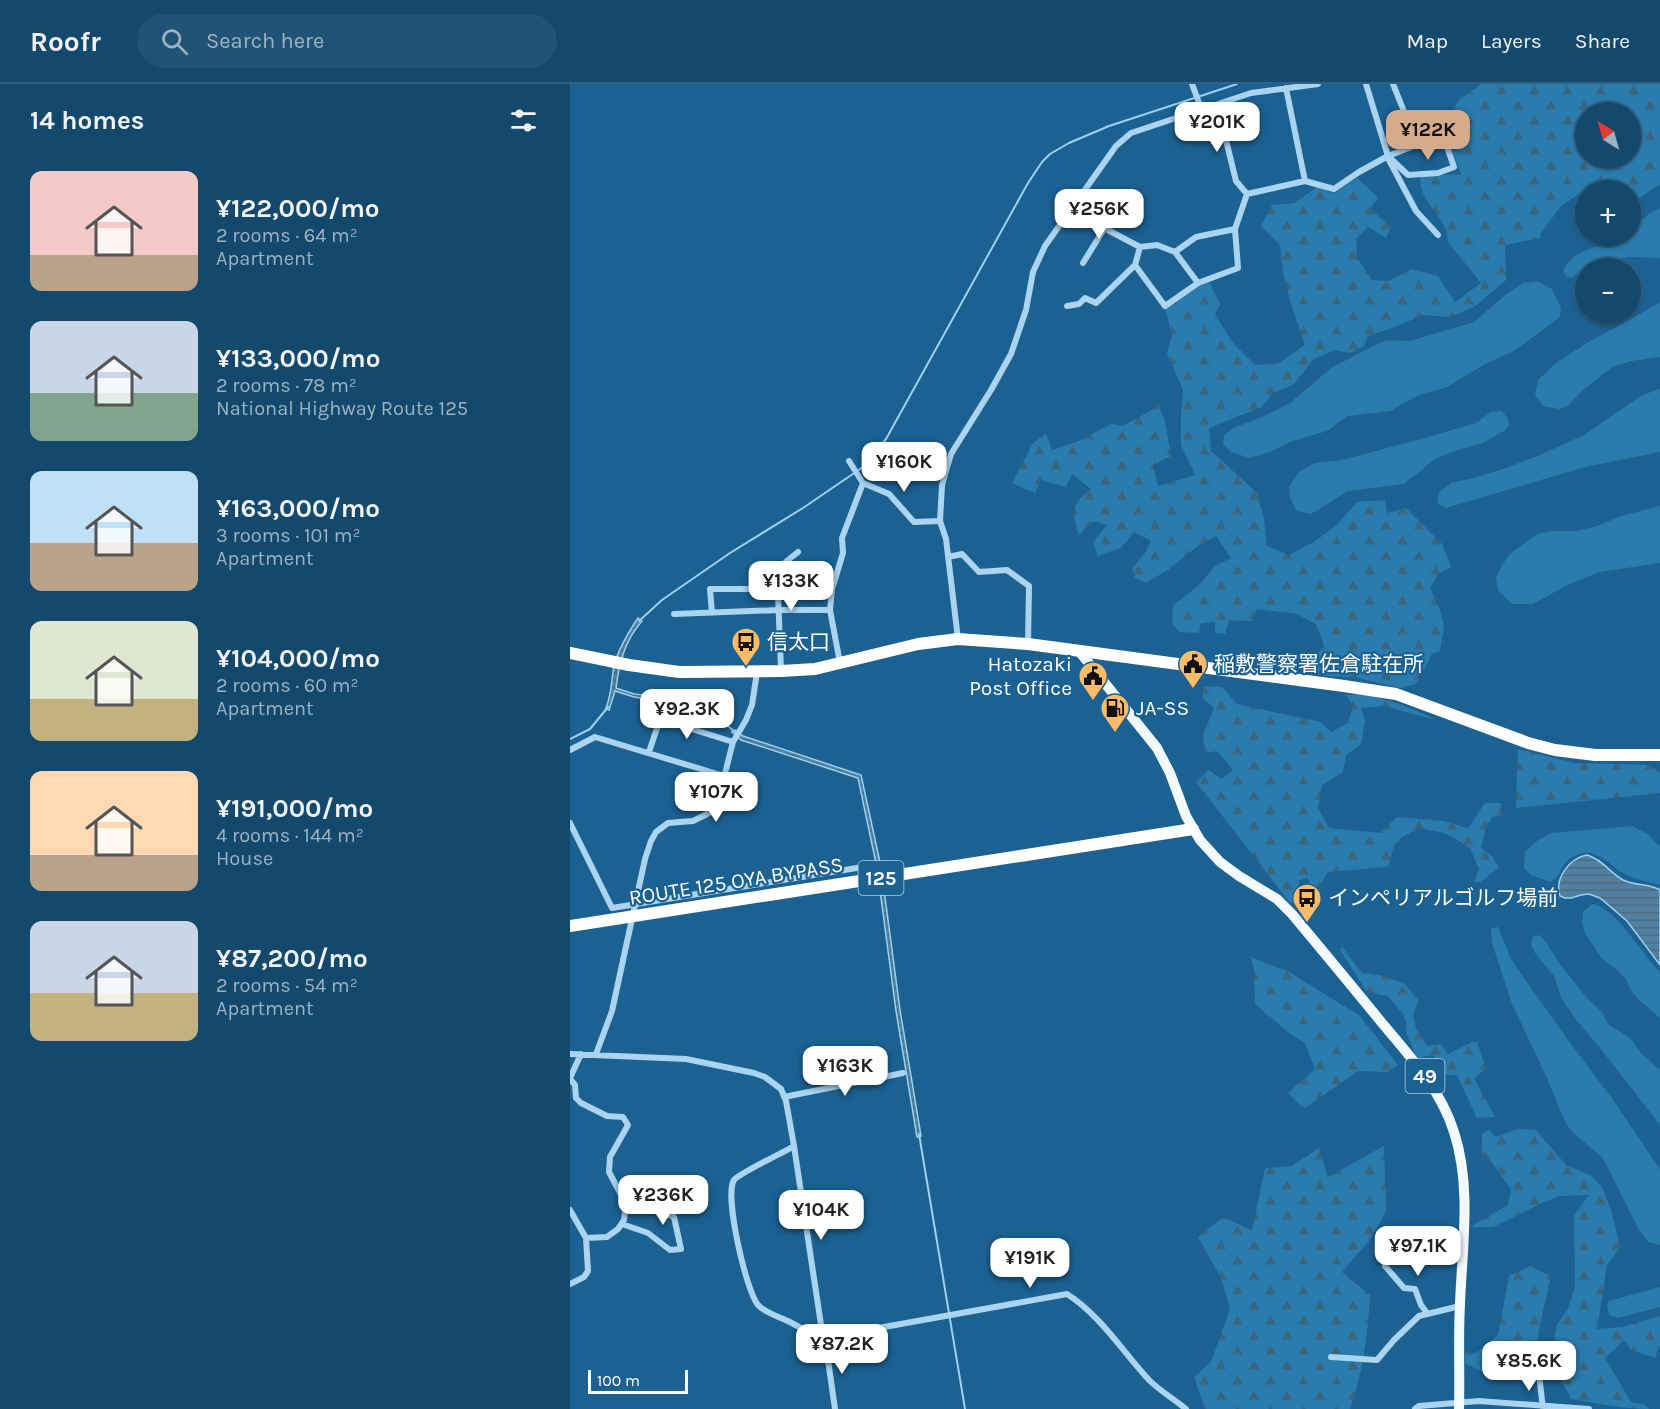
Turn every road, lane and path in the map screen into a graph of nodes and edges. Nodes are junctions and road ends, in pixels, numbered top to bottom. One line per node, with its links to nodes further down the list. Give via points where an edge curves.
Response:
1 (1318, 84): 5 (street)
2 (1366, 84): 10 (street)
3 (1393, 84): 7 (street)
4 (1192, 86): 6 (street)
5 (1286, 88): 6 (street); 11 (street)
6 (1199, 106): 12 (street, via 1224,132 1236,181); 13 (street, via 1131,133 1116,146)
7 (1407, 119)
8 (1446, 144): 10 (street, via 1454,168 1438,173 1408,175)
9 (1411, 147): 10 (street)
10 (1388, 156): 11 (street, via 1334,189); 16 (street, via 1416,211)
11 (1305, 181): 12 (street)
12 (1248, 194): 15 (street)
13 (1070, 210): 14 (street); 25 (street, via 1045,246 1033,272 1026,310 1011,354 951,454 942,485)
14 (1104, 229): 17 (street); 19 (street)
15 (1235, 229): 18 (street, via 1196,237); 21 (street, via 1238,268)
16 (1438, 236)
17 (1140, 247): 18 (street, via 1157,245); 20 (street)
18 (1175, 252): 21 (street)
19 (1083, 263)
20 (1135, 265): 21 (street, via 1165,306); 22 (street, via 1096,303 1085,298 1079,304)
21 (1198, 283)
22 (1067, 306)
23 (849, 461): 24 (street)
24 (863, 483): 25 (street, via 889,494 914,522); 29 (street, via 842,538 843,553)
25 (940, 521): 27 (street)
26 (798, 552): 28 (street, via 777,569)
27 (948, 557): 34 (street); 35 (street, via 962,554 979,572 1007,570 1029,586)
28 (779, 589): 29 (street); 30 (street); 32 (street, via 710,590)
29 (831, 589): 31 (street)
30 (779, 610): 31 (street); 32 (street); 39 (street)
31 (830, 610): 38 (street)
32 (712, 612): 33 (street)
33 (674, 614)
34 (958, 639): 35 (highway); 38 (highway)
35 (1028, 644): 36 (highway)
36 (1079, 651): 44 (highway, via 1396,694 1555,750); 47 (main road, 49, via 1157,748)
37 (570, 653): 40 (highway, via 679,672)
38 (840, 664): 39 (highway)
39 (781, 671): 40 (highway)
40 (757, 672): 41 (street, via 752,705)
41 (733, 742): 43 (street, via 660,719); 45 (street)
42 (570, 750): 43 (street, via 596,737)
43 (649, 752): 45 (street)
44 (1659, 757)
45 (724, 776): 49 (street, via 713,811 693,821 668,823 656,832)
46 (570, 823): 49 (street, via 612,908)
47 (1192, 829): 49 (highway, ROUTE 125 OYA BYPASS / 125); 64 (main road, 49, via 1220,861 1277,898 1292,914 1412,1059 1443,1105 1462,1163)
48 (869, 866): 49 (street)
49 (634, 910): 50 (highway, ROUTE 125 OYA BYPASS / 125); 53 (street, via 612,1011)
50 (570, 926)
51 (570, 1054): 52 (street)
52 (581, 1054): 53 (street); 55 (street)
53 (596, 1054): 56 (street, via 686,1059 754,1073 781,1089)
54 (903, 1073): 56 (street)
55 (570, 1079): 58 (street, via 581,1102 607,1116 623,1117 628,1125 609,1164 609,1172)
56 (784, 1097): 57 (street)
57 (794, 1146): 66 (street); 67 (street, via 734,1180 732,1218 758,1306)
58 (623, 1198): 60 (street, via 626,1212); 60 (street, via 674,1217 681,1249 670,1250 648,1233)
59 (570, 1210): 61 (street)
60 (621, 1224): 61 (street, via 607,1237)
61 (586, 1238): 63 (street, via 588,1271)
62 (1385, 1266): 65 (street, via 1404,1288 1415,1289)
63 (570, 1284)
64 (1460, 1306): 65 (street); 70 (main road, 49)
65 (1427, 1313): 68 (street, via 1419,1316 1377,1360)
66 (823, 1338): 67 (street); 73 (street, via 1067,1294 1091,1314 1151,1382)
67 (824, 1346): 72 (street)
68 (1331, 1357)
69 (1539, 1374): 71 (street)
70 (1459, 1405): 71 (street, via 1479,1401); 74 (street)
71 (1543, 1407): 75 (street)
72 (835, 1409)
73 (1186, 1409)
74 (1415, 1409)
75 (1589, 1409)

